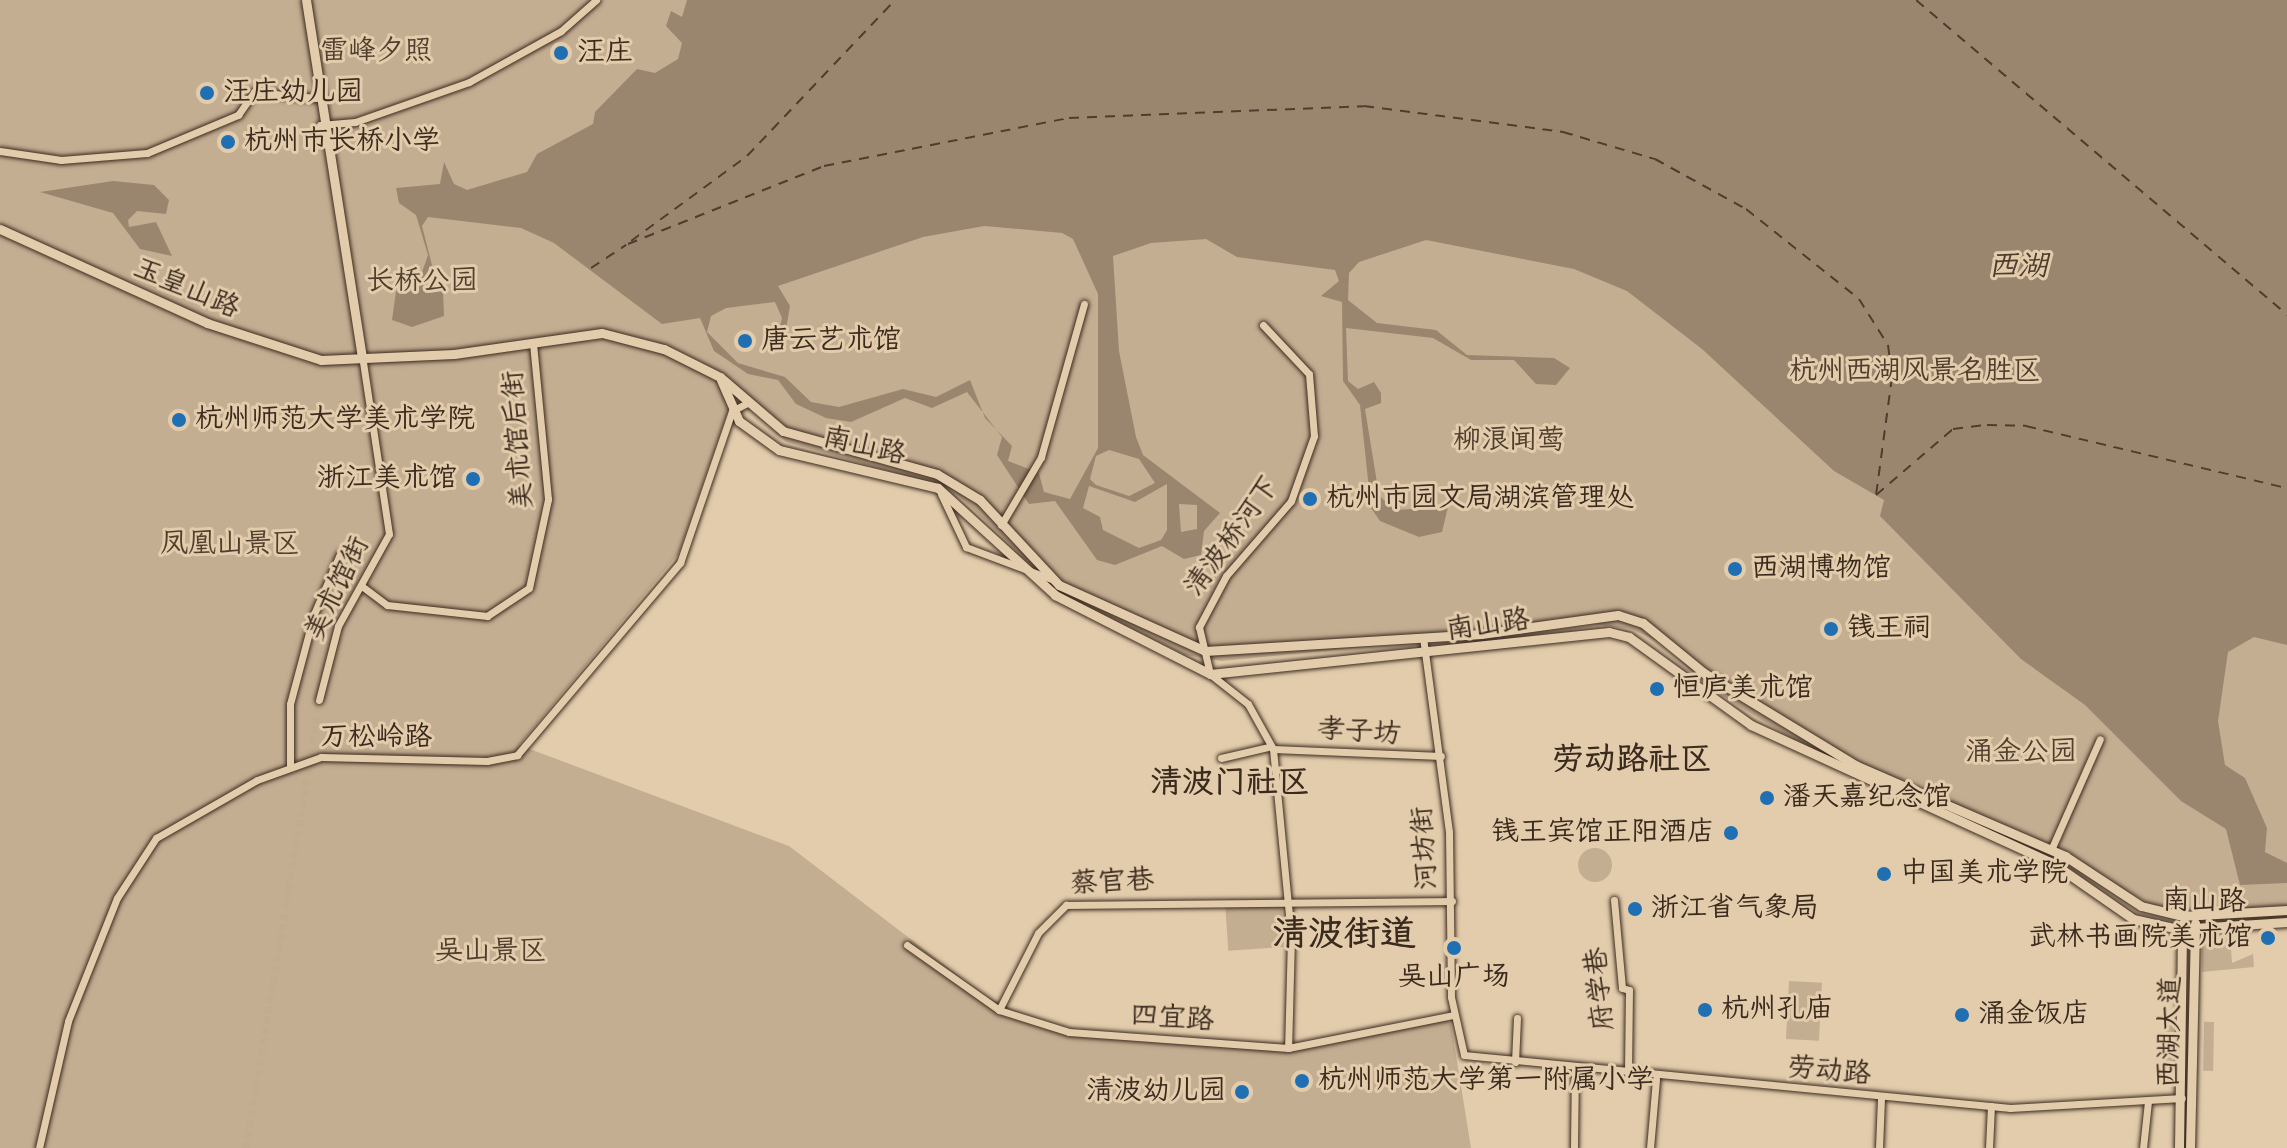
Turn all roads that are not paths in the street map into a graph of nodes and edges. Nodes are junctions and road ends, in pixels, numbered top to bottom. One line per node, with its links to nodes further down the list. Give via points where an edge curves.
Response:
1 (306, 0): 3 (main road)
2 (596, 0): 4 (street, via 561,31 469,82 355,122)
3 (316, 98): 4 (main road); 5 (street, via 254,92 238,115 204,124 147,153 61,160)
4 (320, 125): 10 (main road)
5 (0, 151)
6 (0, 229): 10 (main road, 玉皇山路, via 259,343 321,360)
7 (1084, 304): 15 (street, via 1041,457)
8 (1263, 325): 21 (street, 清波桥河下, via 1309,374 1314,436 1291,501 1209,601 1199,627)
9 (533, 343): 10 (main road, 南山路); 11 (main road, 南山路, via 602,333 664,349); 19 (street, 美术馆后街, via 548,499 529,588 487,616 387,605)
10 (362, 356): 19 (street, 美术馆街, via 391,510 380,560)
11 (720, 377): 12 (main road, 南山路); 13 (main road)
12 (749, 402): 13 (street); 15 (main road, 南山路, via 783,431 937,474 980,500)
13 (732, 411): 14 (main road, 南山路, via 779,450); 29 (street, 万松岭路, via 680,563 528,746 487,761 341,756)
14 (938, 488): 17 (main road, 南山路); 17 (street, via 966,547)
15 (1001, 525): 18 (main road, 南山路)
16 (340, 554): 29 (street, via 314,614 290,704)
17 (1021, 570): 18 (street); 23 (main road, 南山路, via 1055,595)
18 (1054, 580): 21 (main road, 南山路, via 1131,624)
19 (363, 587): 24 (street, 美术馆街, via 338,626)
20 (1423, 637): 21 (main road, 南山路); 22 (street, 河坊街); 30 (main road, 南山路, via 1630,619 1857,766)
21 (1205, 651): 23 (street, 清波桥河下)
22 (1426, 656): 23 (main road, 南山路); 27 (street, 河坊街); 39 (main road, 南山路, via 1609,632 1629,637 1765,732 2054,864 2133,919)
23 (1210, 674): 26 (street, via 1248,704)
24 (319, 700)
25 (2100, 739): 30 (street)
26 (1270, 748): 27 (street, 孝子坊); 28 (street, 孝子坊); 31 (street)
27 (1441, 756): 33 (street, 河坊街)
28 (1221, 758)
29 (290, 766): 55 (street, 万松岭路, via 186,817 141,857 68,1021)
30 (2051, 850): 35 (main road, 南山路, via 2141,906)
31 (1286, 897): 33 (street); 41 (street, 蔡官巷, via 1058,908); 44 (street)
32 (1614, 900): 48 (street, 府学巷, via 1622,988 1629,990)
33 (1452, 901): 42 (street, 河坊街)
34 (2287, 910): 36 (main road, 南山路)
35 (2182, 916): 36 (main road, 南山路); 39 (main road, 西湖大道)
36 (2195, 916): 38 (main road, 西湖大道)
37 (2287, 922): 38 (main road, 南山路)
38 (2194, 929): 39 (main road, 南山路); 51 (main road, 西湖大道)
39 (2183, 930): 50 (main road, 西湖大道)
40 (907, 945): 41 (street, 四宜路)
41 (999, 1010): 44 (street, 四宜路, via 1069,1032)
42 (1453, 1015): 44 (street, 四宜路); 45 (street, 河坊街)
43 (1517, 1018): 46 (street)
44 (1288, 1048)
45 (1464, 1055): 46 (street, 劳动路)
46 (1515, 1062): 47 (street, 劳动路)
47 (1575, 1067): 48 (street, 劳动路); 56 (street)
48 (1628, 1073): 49 (street, 劳动路)
49 (1656, 1079): 52 (street, 劳动路); 57 (street)
50 (2180, 1098): 51 (street, 劳动路); 53 (street, 劳动路); 61 (main road, 西湖大道)
51 (2192, 1098): 62 (main road, 西湖大道)
52 (1881, 1099): 54 (street, 劳动路); 58 (street)
53 (2148, 1101): 54 (street, 劳动路); 60 (street)
54 (1991, 1106): 59 (street)
55 (39, 1148)
56 (1574, 1148)
57 (1650, 1148)
58 (1879, 1148)
59 (1989, 1148)
60 (2143, 1148)
61 (2179, 1148)
62 (2190, 1148)

